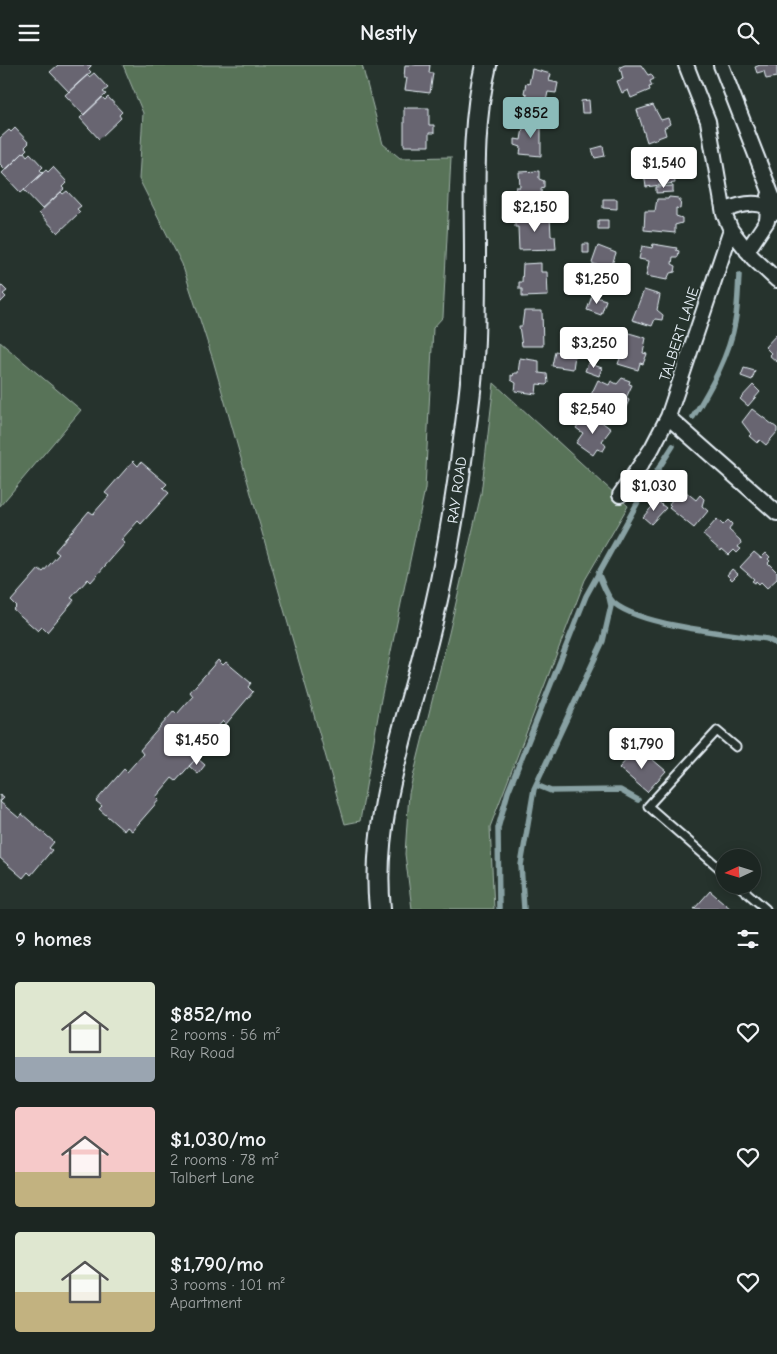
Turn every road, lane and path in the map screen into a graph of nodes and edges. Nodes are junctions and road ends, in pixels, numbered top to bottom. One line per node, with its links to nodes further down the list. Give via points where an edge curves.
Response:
1 (486, 65): 15 (street, RAY ROAD, via 474,147 474,341 463,447 448,543 385,809 378,849)
2 (686, 65): 5 (street, via 708,121)
3 (721, 65): 4 (street, via 768,185)
4 (774, 210): 5 (street, via 752,203); 7 (street)
5 (724, 212): 6 (street)
6 (731, 230): 7 (street); 9 (street, TALBERT LANE)
7 (747, 251): 8 (street)
8 (777, 280)
9 (668, 417): 10 (street, TALBERT LANE, via 652,448); 11 (street)
10 (620, 495)
11 (777, 513)
12 (736, 747): 13 (lane, via 716,731 648,806)
13 (716, 865)
14 (748, 894): 16 (lane)
15 (380, 909)
16 (766, 909)

